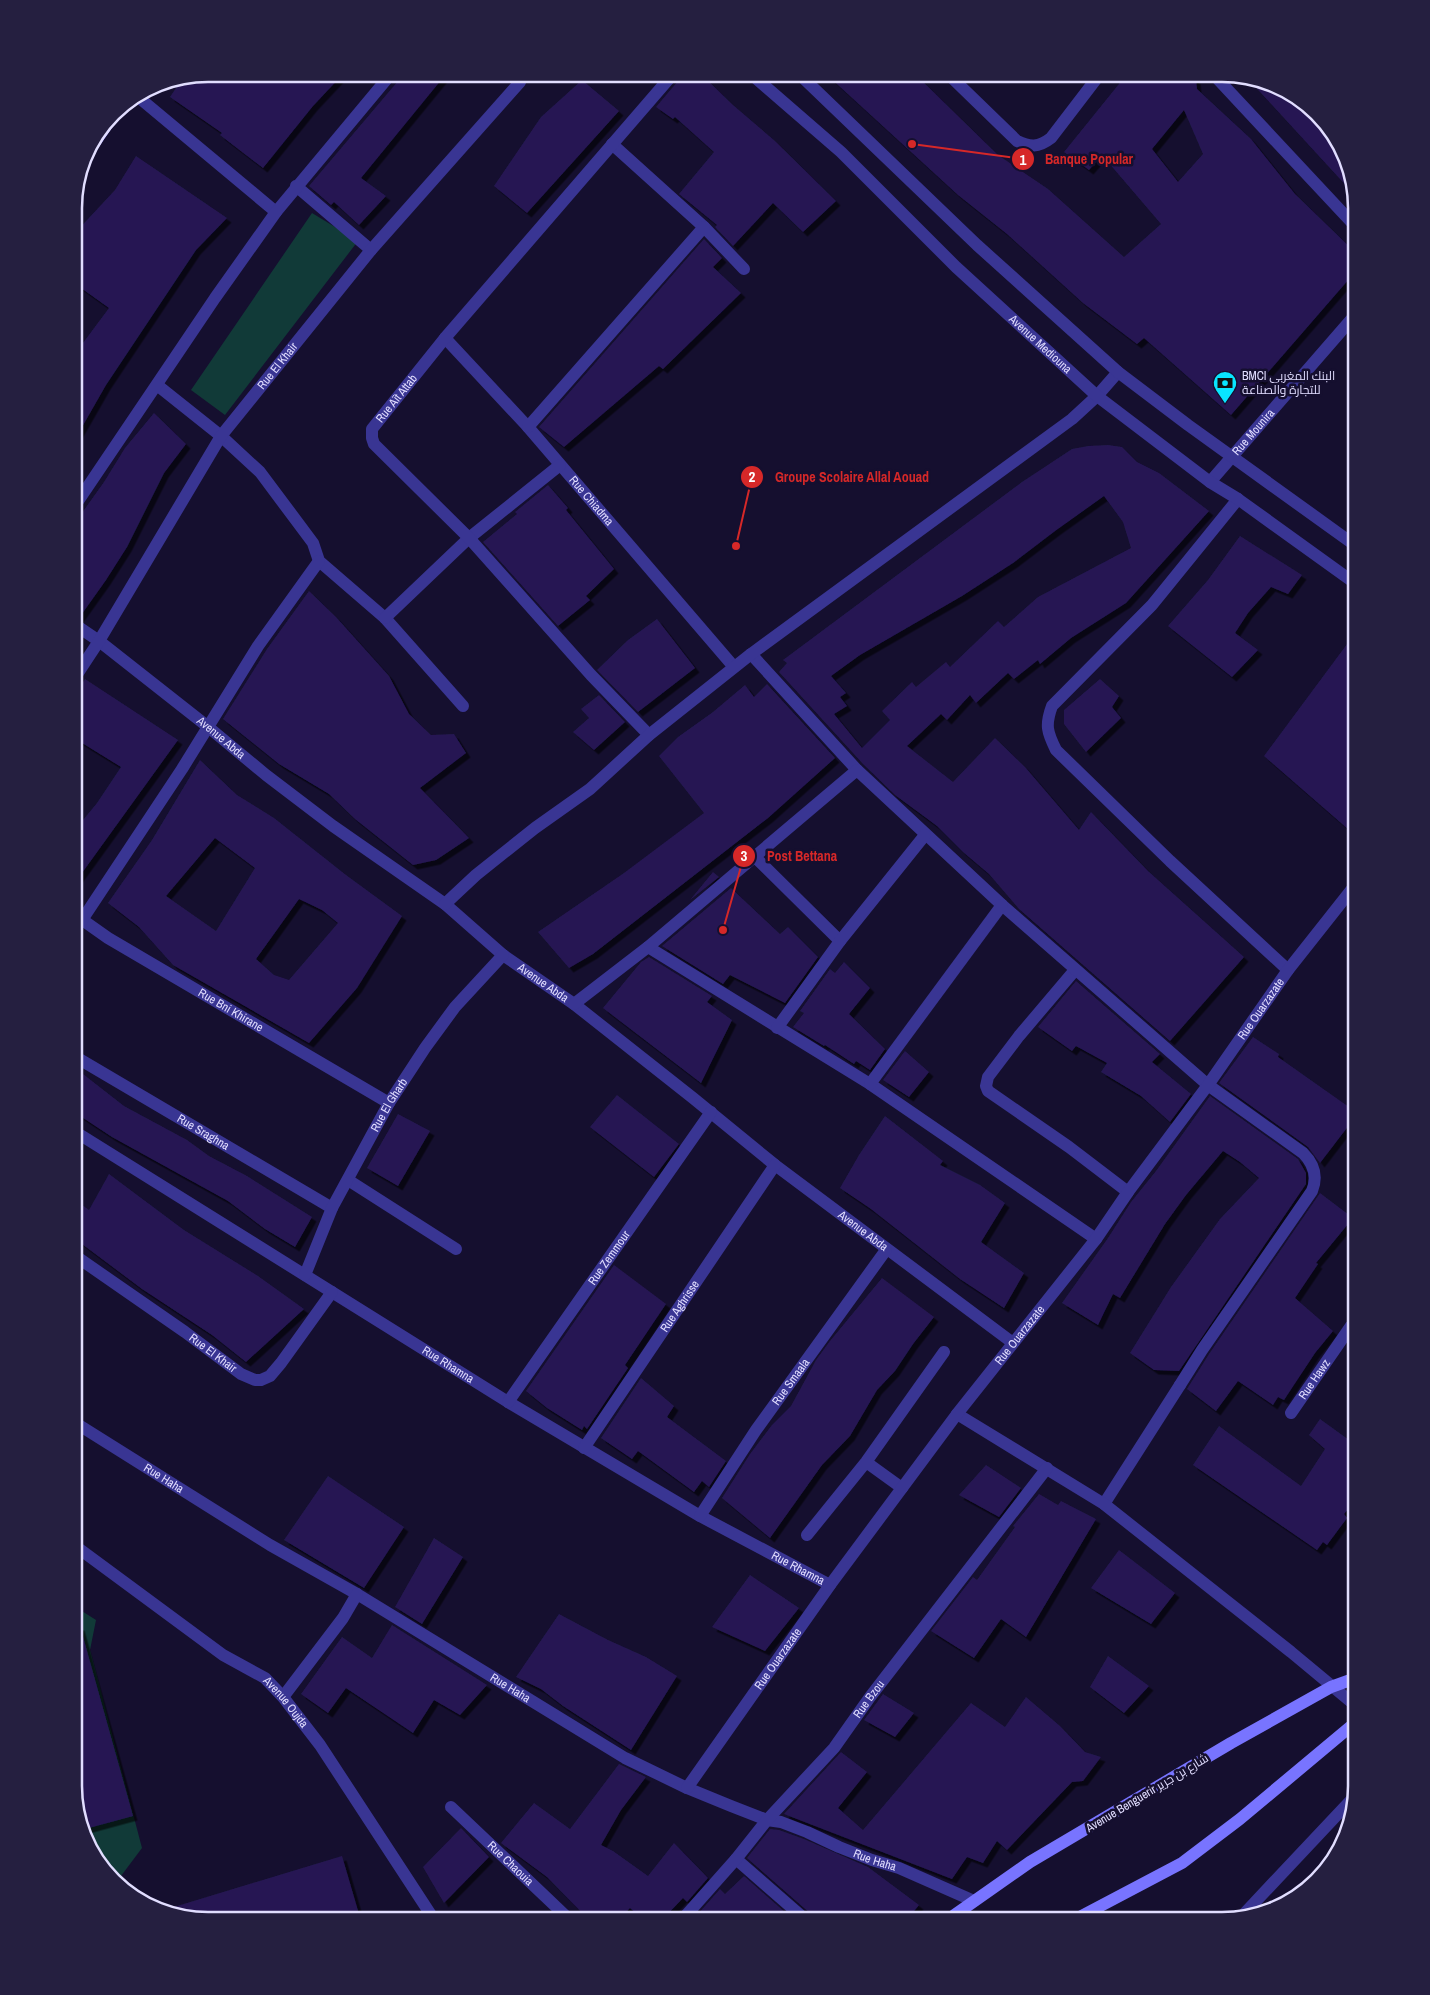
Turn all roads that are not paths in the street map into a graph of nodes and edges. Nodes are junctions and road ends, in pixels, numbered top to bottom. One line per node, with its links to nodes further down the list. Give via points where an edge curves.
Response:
1 (383, 83): 11 (street)
2 (517, 83): 15 (street, Rue El Khair)
3 (665, 83): 10 (street, Rue Aït Attab)
4 (761, 83): 21 (street, Avenue Mediouna, via 841,152 956,267)
5 (807, 83): 19 (street, via 977,245)
6 (957, 83): 7 (street, via 1016,141 1036,146 1051,138)
7 (1093, 83)
8 (1221, 83): 13 (street)
9 (143, 101): 12 (street)
10 (612, 144): 14 (street); 18 (street, Rue Aït Attab)
11 (296, 186): 12 (street); 15 (street)
12 (276, 212): 20 (street)
13 (1348, 218)
14 (704, 227): 16 (street); 22 (street)
15 (371, 250): 23 (street, Rue El Khair)
16 (744, 269)
17 (1348, 323): 24 (street, Rue Mounira)
18 (445, 338): 22 (street, Rue Chiadma); 29 (street, Rue Aït Attab, via 373,425 372,438 374,444)
19 (1118, 372): 21 (street); 24 (street)
20 (157, 385): 23 (street); 27 (street)
21 (1097, 396): 26 (street, Avenue Mediouna); 36 (street, via 1072,419 996,476)
22 (528, 427): 25 (street, Rue Chiadma)
23 (221, 436): 31 (street, via 268,482 313,544); 35 (street, Rue El Khair)
24 (1231, 456): 26 (street, Rue Mounira); 30 (street)
25 (560, 465): 29 (street); 38 (street, Rue Chiadma)
26 (1210, 482): 28 (street, Avenue Mediouna)
27 (83, 494)
28 (1238, 499): 32 (street, Avenue Mediouna); 54 (street, via 1152,604 1052,706 1047,718 1047,732 1056,750)
29 (469, 538): 33 (street); 41 (street, Rue Aït Attab)
30 (1348, 540)
31 (319, 561): 33 (street); 40 (street, via 258,646)
32 (1348, 578)
33 (385, 618): 39 (street)
34 (83, 630): 35 (street, Avenue Abda)
35 (99, 641): 37 (street, Rue El Khair); 40 (street, Avenue Abda)
36 (751, 654): 38 (street); 42 (street)
37 (83, 666)
38 (734, 667): 41 (street)
39 (463, 706)
40 (207, 726): 46 (street, Avenue Abda, via 333,826); 48 (street, via 182,769)
41 (649, 735): 46 (street, via 590,789 508,850)
42 (857, 770): 43 (street); 44 (street)
43 (925, 835): 47 (street); 50 (street)
44 (755, 857): 50 (street); 51 (street)
45 (1348, 894): 54 (street, Rue Ouarzazate)
46 (445, 904): 52 (street, Avenue Abda)
47 (1002, 905): 53 (street); 58 (street)
48 (83, 911)
49 (83, 920): 60 (street, Rue Bni Khirane)
50 (840, 941): 56 (street)
51 (648, 947): 55 (street); 56 (street)
52 (503, 955): 55 (street, Avenue Abda); 60 (street, Rue El Gharb, via 455,1007)
53 (1075, 970): 59 (street); 65 (street, via 1019,1036 988,1077 986,1086 988,1091)
54 (1288, 970): 59 (street, Rue Ouarzazate)
55 (574, 1004): 61 (street, Avenue Abda)
56 (778, 1028): 58 (street)
57 (82, 1061): 66 (street, Rue Sraghna)
58 (870, 1084): 67 (street)
59 (1208, 1084): 65 (street, Rue Ouarzazate); 84 (street, via 1304,1153 1315,1172 1315,1184)
60 (389, 1103): 64 (street, Rue El Gharb)
61 (711, 1112): 63 (street, Avenue Abda); 76 (street, Rue Zemmour)
62 (82, 1136): 71 (street, Rue Rhamna)
63 (775, 1165): 69 (street, Avenue Abda); 80 (street, Rue Aghrisse)
64 (348, 1180): 66 (street, Rue El Gharb); 68 (street)
65 (1128, 1192): 67 (street, Rue Ouarzazate)
66 (332, 1208): 71 (street, Rue El Gharb)
67 (1096, 1239): 74 (street, Rue Ouarzazate)
68 (456, 1249)
69 (886, 1250): 74 (street, Avenue Abda); 85 (street, Rue Smaala, via 756,1430)
70 (82, 1261): 72 (street, Rue El Khair, via 240,1374 255,1380 270,1376)
71 (305, 1275): 72 (street, Rue Rhamna)
72 (332, 1292): 76 (street, Rue Rhamna)
73 (1348, 1335): 77 (street, Rue Hawz)
74 (1013, 1343): 78 (street, Rue Ouarzazate)
75 (944, 1352): 81 (street)
76 (508, 1402): 80 (street, Rue Rhamna)
77 (1291, 1413)
78 (957, 1414): 82 (street); 83 (street, Rue Ouarzazate)
79 (82, 1427): 89 (street, Rue Haha, via 262,1540)
80 (584, 1448): 85 (street, Rue Rhamna)
81 (866, 1462): 83 (street); 86 (street)
82 (1047, 1468): 84 (street); 98 (street, Rue Bzou, via 834,1748)
83 (902, 1488): 88 (street, Rue Ouarzazate)
84 (1104, 1504): 91 (street)
85 (700, 1516): 88 (street, Rue Rhamna)
86 (808, 1535)
87 (82, 1551): 92 (street, Avenue Oujda, via 223,1655 264,1678)
88 (830, 1585): 95 (street, Rue Ouarzazate)
89 (357, 1594): 92 (street, via 343,1618); 95 (street, Rue Haha, via 625,1758)
90 (1348, 1681): 91 (main road, Avenue Benguerir شارع بن جرير)
91 (1331, 1687): 93 (street); 100 (main road, Avenue Benguerir شارع بن جرير, via 1030,1862)
92 (283, 1697): 102 (street, Avenue Oujda, via 320,1746)
93 (1348, 1700)
94 (1348, 1729): 107 (main road, via 1182,1863)
95 (687, 1788): 98 (street, Rue Haha)
96 (1345, 1806): 101 (street)
97 (451, 1807): 103 (street, Rue Chaouia)
98 (767, 1820): 99 (street, Rue Bzou); 100 (street, Rue Haha, via 781,1822 899,1868)
99 (736, 1859): 104 (street, Rue Bzou); 105 (street)
100 (974, 1901): 106 (main road, Avenue Benguerir شارع بن جرير)
101 (1249, 1909)
102 (428, 1912)
103 (562, 1912)
104 (689, 1912)
105 (798, 1912)
106 (959, 1912)
107 (1089, 1912)

